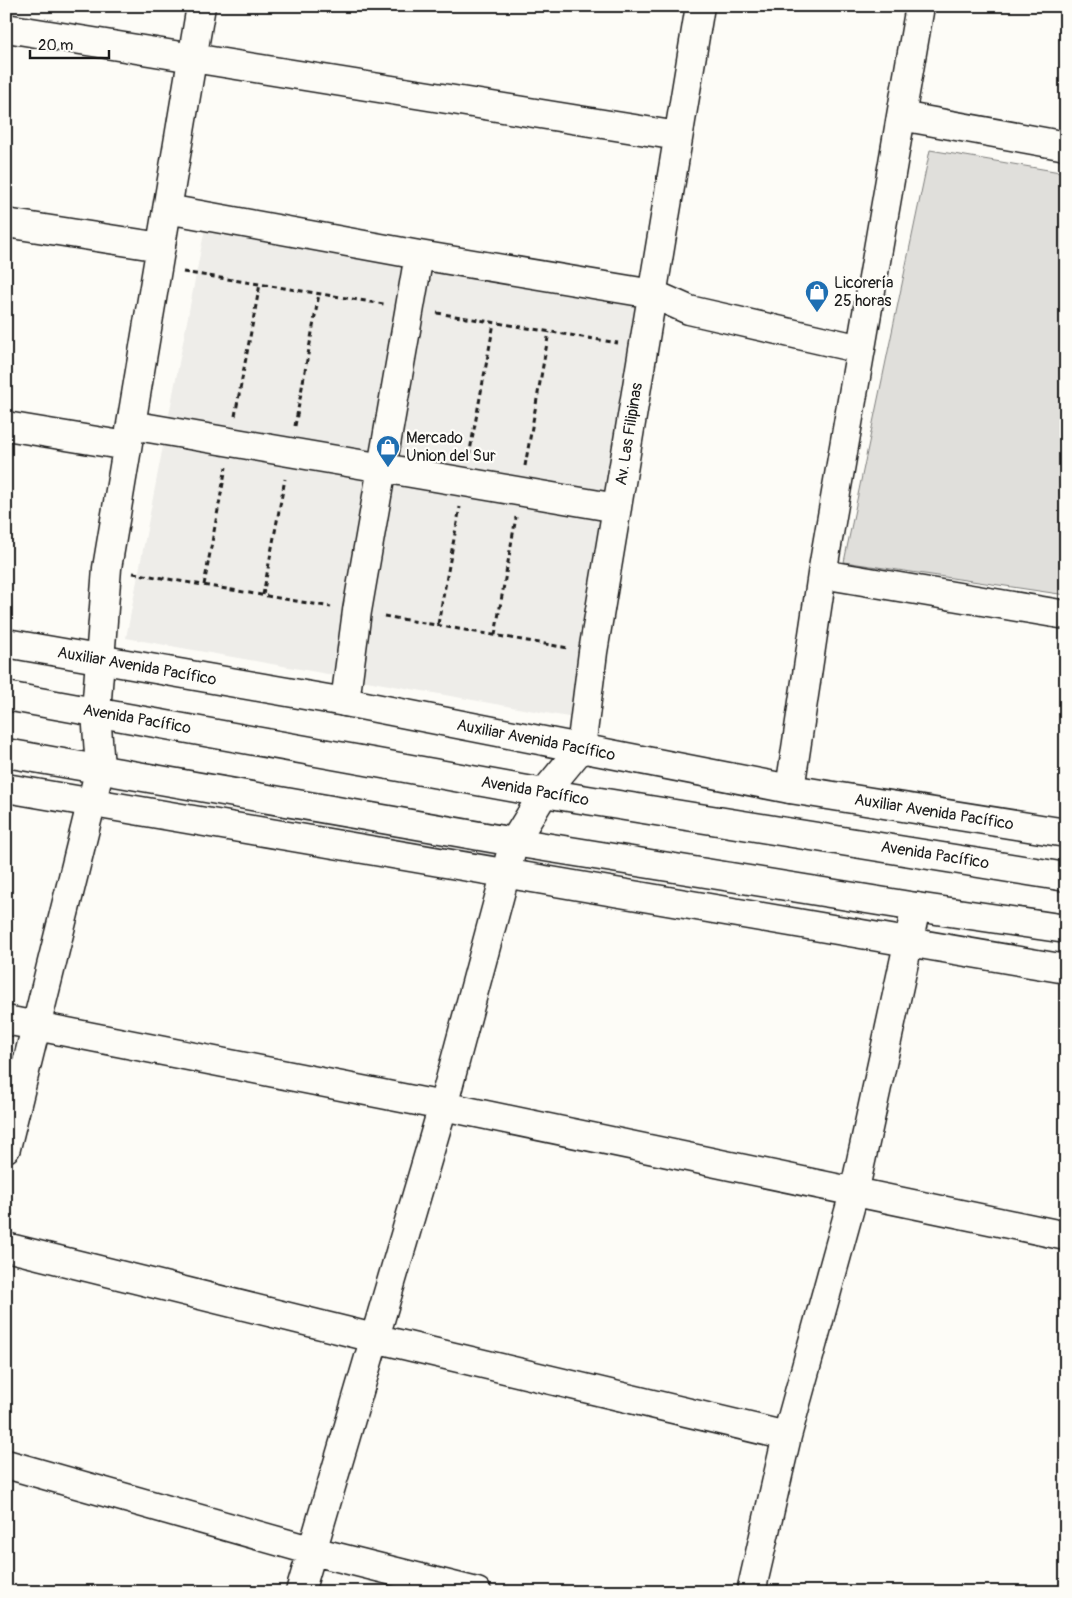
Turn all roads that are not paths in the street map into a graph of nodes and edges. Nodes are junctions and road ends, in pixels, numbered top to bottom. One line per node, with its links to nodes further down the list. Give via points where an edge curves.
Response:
1 (201, 6): 5 (street)
2 (700, 6): 7 (street, Av. Las Filipinas)
3 (920, 6): 6 (street)
4 (6, 28): 5 (street)
5 (193, 56): 7 (street); 9 (street)
6 (901, 116): 8 (street); 14 (street)
7 (678, 136): 13 (street, Av. Las Filipinas)
8 (1066, 146)
9 (167, 209): 11 (street); 12 (street)
10 (6, 223): 11 (street)
11 (161, 247): 16 (street)
12 (419, 255): 13 (street); 17 (street)
13 (653, 294): 14 (street, via 689,310); 18 (street, Av. Las Filipinas)
14 (861, 349): 19 (street)
15 (6, 426): 16 (street)
16 (129, 436): 17 (street); 22 (street, via 107,568)
17 (382, 469): 18 (street); 24 (street)
18 (617, 508): 26 (street, Av. Las Filipinas)
19 (822, 574): 20 (street); 30 (street)
20 (1066, 615)
21 (6, 643): 22 (street, Auxiliar Avenida Pacífico)
22 (102, 660): 24 (street, Auxiliar Avenida Pacífico); 25 (street)
23 (6, 696): 25 (street, Avenida Pacífico)
24 (345, 702): 26 (street, Auxiliar Avenida Pacífico)
25 (96, 712): 28 (street); 31 (street, Avenida Pacífico)
26 (581, 748): 30 (street, Auxiliar Avenida Pacífico); 31 (street)
27 (6, 753): 28 (street)
28 (100, 768): 32 (street); 34 (street)
29 (6, 788): 32 (street)
30 (790, 789): 33 (street, Auxiliar Avenida Pacífico)
31 (544, 793): 34 (street); 36 (street, Avenida Pacífico)
32 (92, 803): 35 (street); 42 (street)
33 (1066, 833)
34 (514, 842): 35 (street); 37 (street)
35 (505, 873): 39 (street); 43 (street)
36 (1066, 877)
37 (916, 907): 38 (street); 39 (street)
38 (1066, 928)
39 (908, 942): 40 (street); 45 (street)
40 (1066, 969)
41 (6, 1020): 42 (street)
42 (38, 1025): 43 (street); 44 (street)
43 (443, 1106): 45 (street); 48 (street)
44 (6, 1148)
45 (854, 1193): 46 (street); 49 (street)
46 (1066, 1236)
47 (6, 1247): 48 (street)
48 (374, 1338): 49 (street); 51 (street)
49 (787, 1436): 54 (street)
50 (6, 1464): 51 (street)
51 (313, 1550): 52 (street); 53 (street)
52 (300, 1592)
53 (477, 1592)
54 (751, 1592)

